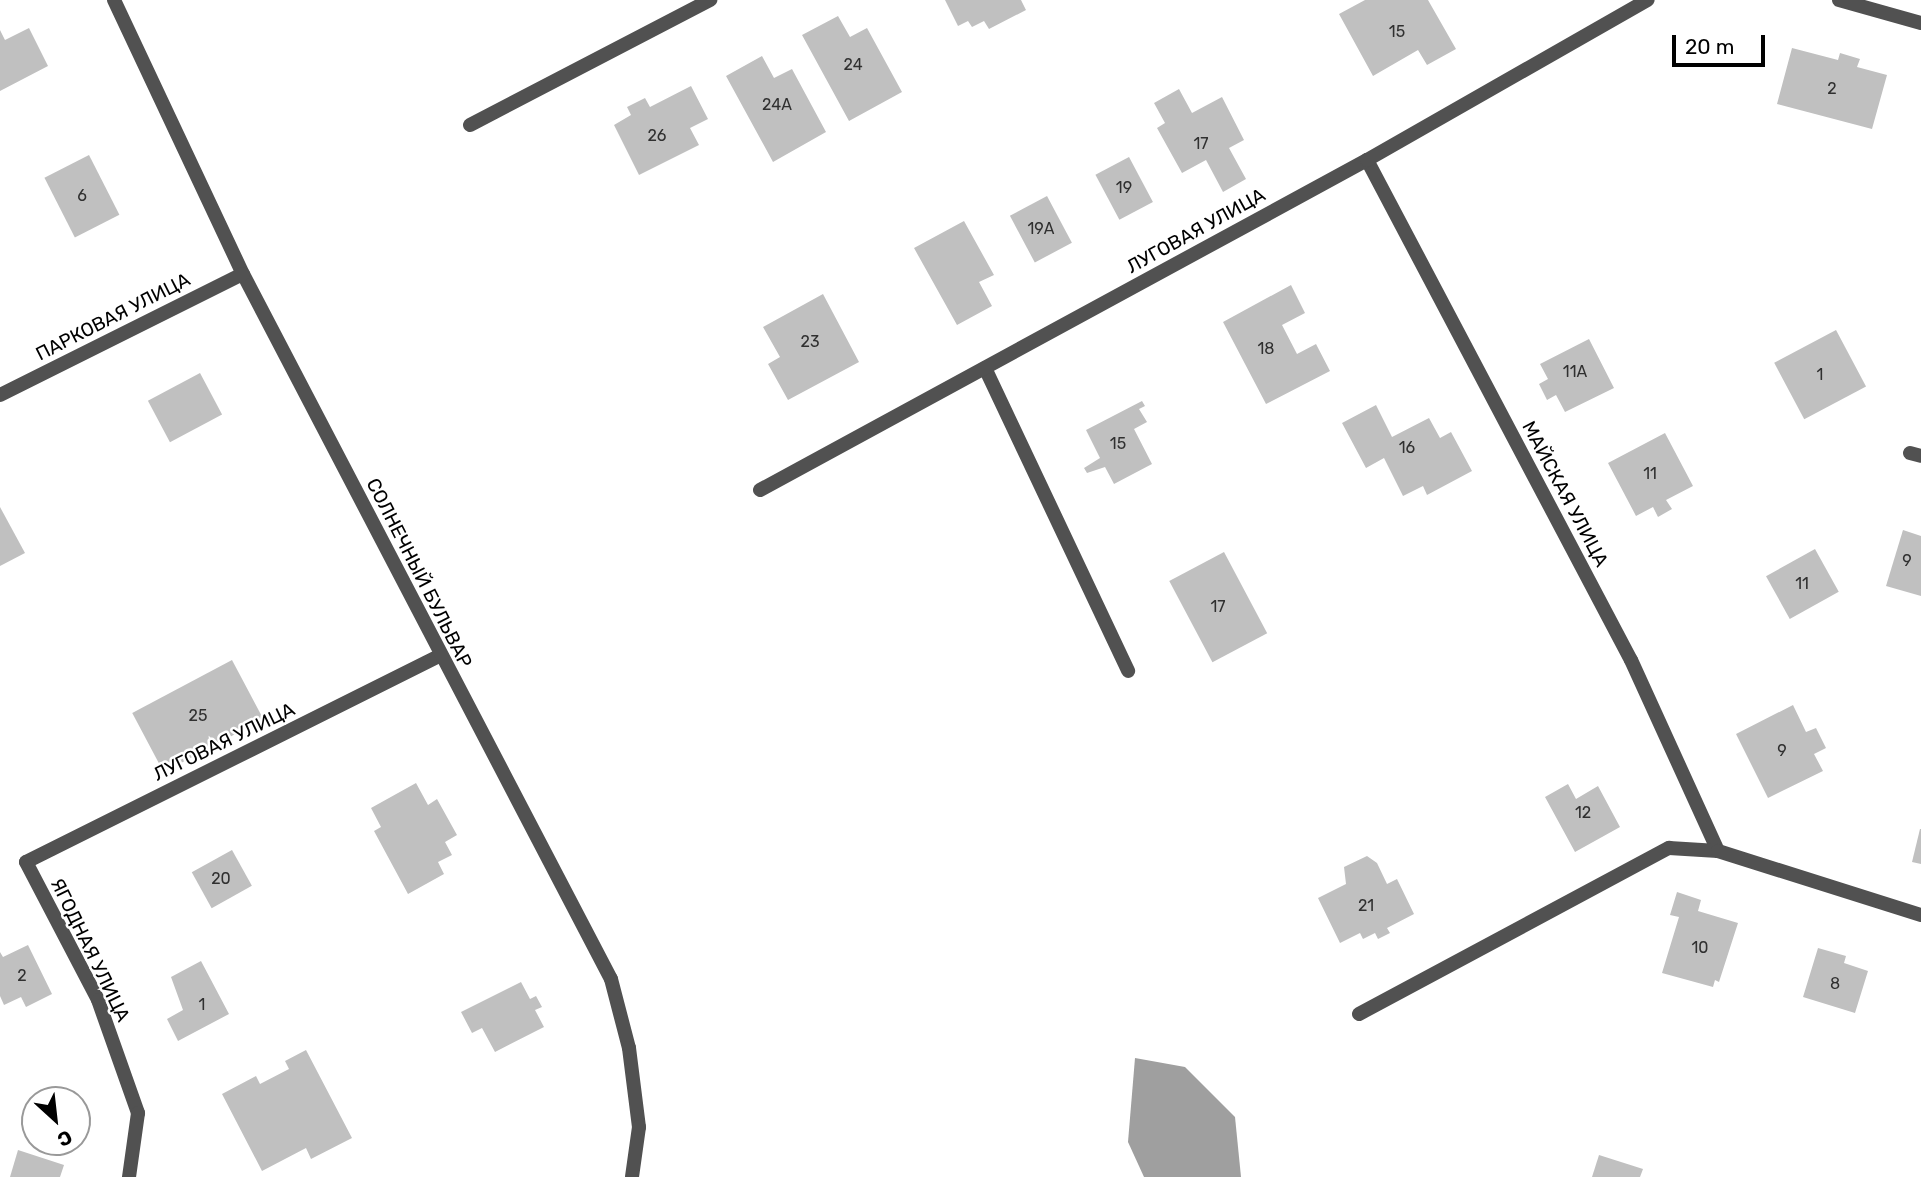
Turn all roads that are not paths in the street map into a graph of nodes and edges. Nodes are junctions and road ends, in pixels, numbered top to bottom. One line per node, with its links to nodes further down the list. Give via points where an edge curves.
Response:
1 (114, 0): 8 (street, СОЛНЕЧНЫЙ БУЛЬВАР)
2 (710, 0): 6 (street)
3 (1648, 0): 7 (street, ЛУГОВАЯ УЛИЦА)
4 (1839, 0): 5 (street)
5 (1921, 23)
6 (470, 125)
7 (1367, 160): 9 (street, ЛУГОВАЯ УЛИЦА); 14 (street, МАЙСКАЯ УЛИЦА, via 1631,660)
8 (243, 274): 10 (street, ПАРКОВАЯ УЛИЦА); 12 (street, СОЛНЕЧНЫЙ БУЛЬВАР)
9 (985, 368): 11 (street, ЛУГОВАЯ УЛИЦА); 13 (street)
10 (0, 395)
11 (760, 490)
12 (440, 656): 15 (street, ЛУГОВАЯ УЛИЦА); 19 (street, СОЛНЕЧНЫЙ БУЛЬВАР, via 611,979 629,1048 639,1127)
13 (1128, 671)
14 (1718, 851): 16 (street); 17 (street, via 1669,848)
15 (26, 862): 18 (street, ЯГОДНАЯ УЛИЦА, via 98,1000 138,1113)
16 (1921, 915)
17 (1359, 1014)
18 (128, 1177)
19 (632, 1177)

